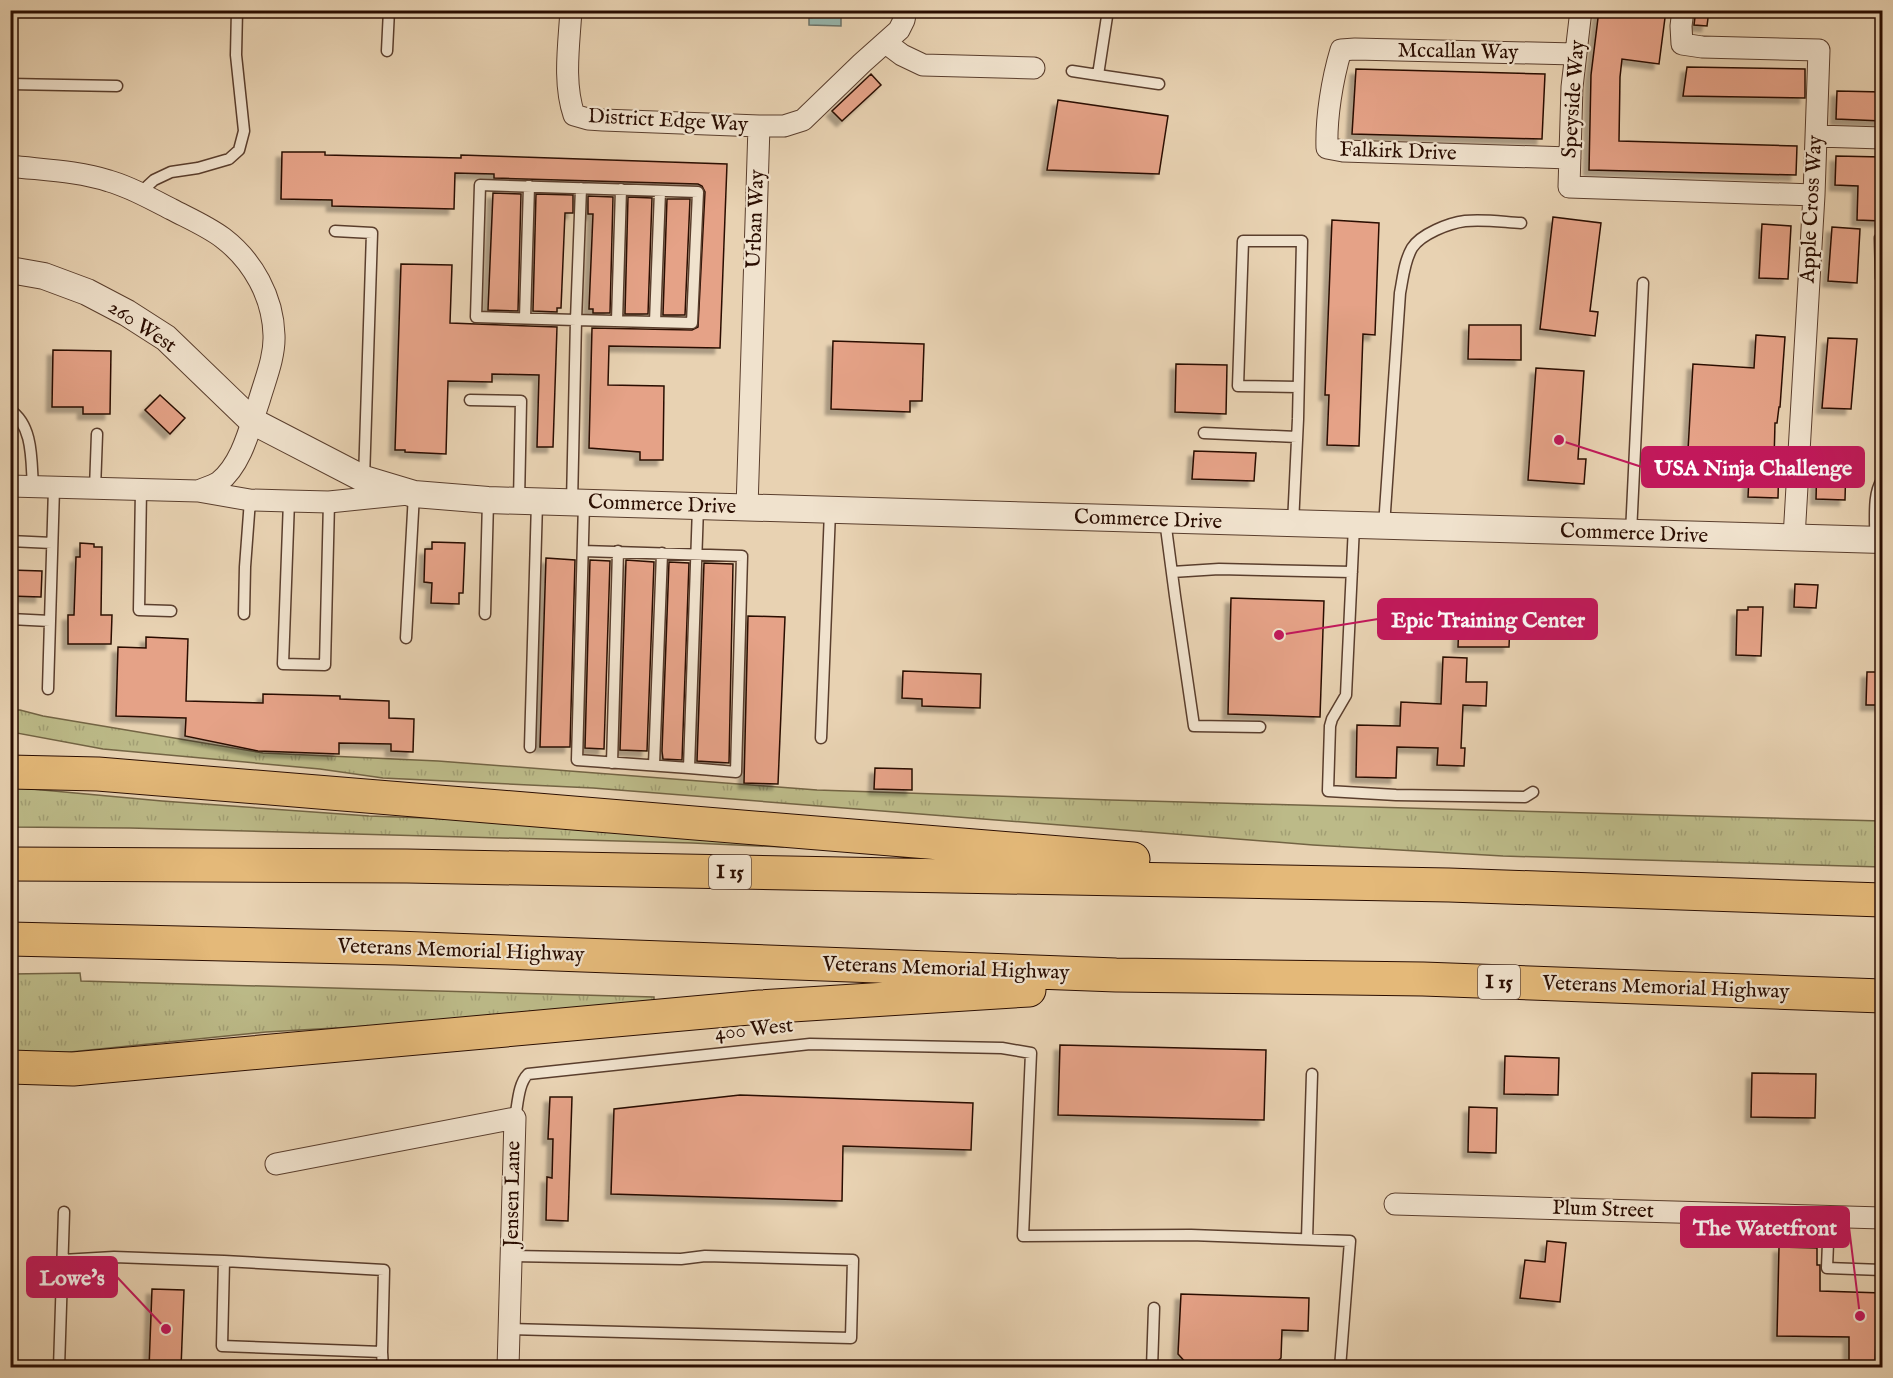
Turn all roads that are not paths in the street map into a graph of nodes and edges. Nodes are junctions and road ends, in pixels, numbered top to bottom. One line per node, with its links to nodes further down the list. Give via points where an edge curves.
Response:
1 (237, 10): 27 (lane, via 236,55 244,131 239,150 229,159 171,172)
2 (389, 10): 9 (lane)
3 (571, 10): 18 (street, District Edge Way, via 568,84 574,115 595,120)
4 (906, 10): 8 (street, via 899,30)
5 (1108, 10): 14 (lane)
6 (1581, 10): 11 (street, Speyside Way)
7 (1683, 10): 19 (street, Apple Cross Way, via 1682,44 1819,50)
8 (886, 43): 12 (street, via 923,65); 18 (street, via 802,120 784,126)
9 (387, 51)
10 (1341, 51): 11 (street, Mccallan Way); 21 (street, Falkirk Drive, via 1326,132 1327,148)
11 (1575, 54): 21 (street, Speyside Way)
12 (1035, 68)
13 (1072, 71): 14 (lane)
14 (1098, 75): 16 (lane)
15 (10, 84): 17 (lane)
16 (1159, 84)
17 (117, 86)
18 (759, 126): 61 (street, Urban Way)
19 (1817, 136): 20 (street); 28 (street, Apple Cross Way)
20 (1882, 138)
21 (1570, 158): 28 (street, Speyside Way, via 1569,187)
22 (10, 166): 27 (street, via 81,174)
23 (529, 186): 24 (lane); 35 (lane); 35 (lane, via 480,184 476,306 476,317)
24 (580, 188): 25 (lane); 36 (lane)
25 (621, 189): 26 (lane); 37 (lane)
26 (660, 191): 38 (lane); 38 (lane, via 698,192 692,323)
27 (140, 193): 42 (street, via 222,237 253,269 263,286 270,304 273,354)
28 (1814, 195): 68 (street, Apple Cross Way)
29 (1521, 223): 66 (lane, via 1463,221 1420,237 1412,248 1400,293)
30 (335, 231): 46 (lane, via 372,233)
31 (1882, 238): 33 (lane)
32 (10, 270): 42 (street, 260 West, via 44,276 127,313 166,338)
33 (1882, 278)
34 (1643, 283): 67 (lane)
35 (525, 318): 36 (lane)
36 (576, 320): 37 (lane); 59 (lane)
37 (617, 321): 38 (lane)
38 (655, 322)
39 (1298, 387): 39 (lane, via 1302,241 1243,241 1238,386); 45 (lane)
40 (470, 400): 58 (lane, via 521,401)
41 (10, 410): 49 (lane, via 28,434)
42 (252, 421): 46 (street, Commerce Drive); 52 (street, Commerce Drive, via 231,469 219,482)
43 (1204, 433): 45 (lane)
44 (97, 434): 50 (lane)
45 (1297, 437): 64 (lane)
46 (364, 479): 53 (street, Commerce Drive)
47 (1882, 480): 69 (lane, via 1876,496)
48 (10, 486): 49 (street, Commerce Drive)
49 (44, 488): 50 (street, Commerce Drive); 71 (lane)
50 (95, 489): 51 (street, Commerce Drive)
51 (141, 490): 52 (street, Commerce Drive); 78 (lane, via 140,610)
52 (198, 491): 54 (street, Commerce Drive)
53 (414, 494): 55 (street, Commerce Drive); 57 (street, Commerce Drive); 83 (lane)
54 (250, 500): 56 (street, Commerce Drive); 79 (lane)
55 (488, 500): 58 (street, Commerce Drive); 80 (lane)
56 (289, 501): 57 (street, Commerce Drive); 57 (lane, via 283,664 325,665)
57 (330, 502)
58 (528, 502): 59 (street, Commerce Drive); 87 (lane)
59 (578, 503): 60 (street, Commerce Drive); 72 (lane)
60 (698, 507): 61 (street, Commerce Drive); 75 (lane)
61 (747, 508): 62 (street, Commerce Drive)
62 (830, 510): 63 (street, Commerce Drive); 86 (lane)
63 (1165, 520): 64 (street, Commerce Drive); 76 (lane)
64 (1293, 524): 65 (street, Commerce Drive)
65 (1354, 526): 66 (street, Commerce Drive); 77 (lane)
66 (1384, 526): 67 (street, Commerce Drive)
67 (1632, 534): 68 (street, Commerce Drive)
68 (1794, 538): 69 (street, Commerce Drive)
69 (1879, 540)
70 (10, 541): 71 (lane)
71 (52, 543): 82 (lane)
72 (583, 551): 73 (lane); 89 (lane, via 577,760)
73 (618, 551): 74 (lane); 89 (lane)
74 (662, 553): 75 (lane); 90 (lane)
75 (696, 555): 91 (lane); 91 (lane, via 742,556 736,772)
76 (1172, 572): 77 (lane); 85 (lane, via 1194,726)
77 (1352, 572): 94 (lane, via 1346,695 1330,726 1328,791 1525,797)
78 (171, 611)
79 (244, 614)
80 (485, 614)
81 (10, 619): 82 (lane)
82 (50, 621): 84 (lane)
83 (406, 638)
84 (48, 689)
85 (1260, 727)
86 (821, 738)
87 (530, 747)
88 (10, 750): 93 (highway, via 42,753)
89 (612, 762): 90 (lane)
90 (654, 765): 91 (lane)
91 (689, 768)
92 (10, 772): 93 (highway)
93 (98, 774): 96 (highway)
94 (1533, 792)
95 (10, 864): 96 (highway, I 15)
96 (1449, 885): 97 (highway, I 15)
97 (1882, 900)
98 (10, 939): 99 (highway, Veterans Memorial Highway / I 15, via 396,948)
99 (1116, 975): 100 (highway, Veterans Memorial Highway / I 15, via 1424,979); 102 (highway, via 1017,992 760,1007)
100 (1882, 996)
101 (10, 1067): 102 (highway)
102 (73, 1069): 104 (highway)
103 (1312, 1074): 111 (lane)
104 (10, 1085)
105 (515, 1118): 106 (street, Jensen Lane); 111 (lane, 400 West, via 521,1087 528,1074 810,1044 1002,1048 1031,1053 1023,1236); 112 (street, Jensen Lane)
106 (276, 1164)
107 (1395, 1204): 109 (street, Plum Street)
108 (64, 1212): 113 (lane)
109 (1829, 1217): 110 (street, Plum Street); 115 (lane, via 1827,1268)
110 (1882, 1218)
111 (1307, 1239): 123 (lane, via 1350,1240)
112 (512, 1256): 117 (street, Jensen Lane); 117 (lane, via 853,1260 851,1338)
113 (62, 1260): 114 (lane, via 114,1257); 119 (lane)
114 (224, 1262): 118 (lane, via 384,1270); 118 (lane, via 222,1346)
115 (1882, 1270)
116 (1154, 1308): 122 (lane)
117 (509, 1329): 121 (street, Jensen Lane)
118 (382, 1352): 120 (lane)
119 (59, 1368)
120 (382, 1368)
121 (508, 1368)
122 (1152, 1368)
123 (1340, 1368)

